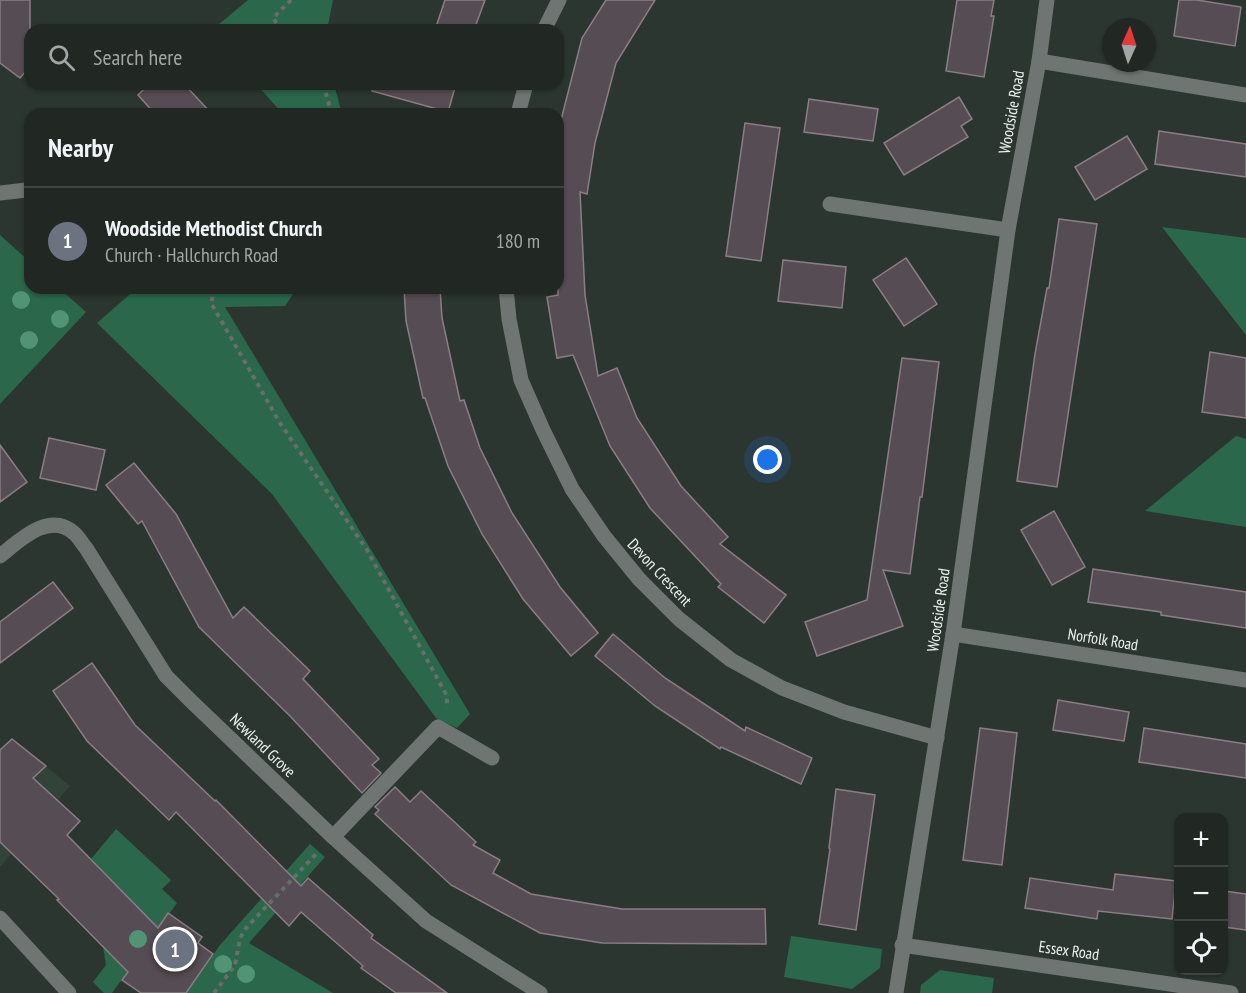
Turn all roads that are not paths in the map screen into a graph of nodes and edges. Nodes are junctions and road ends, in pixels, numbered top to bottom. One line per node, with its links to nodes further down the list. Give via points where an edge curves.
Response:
1 (560, 0): 3 (street)
2 (1047, 0): 4 (street, Woodside Road)
3 (547, 24)
4 (1039, 61): 6 (street); 11 (street, Woodside Road)
5 (524, 90): 7 (street)
6 (1246, 95)
7 (520, 108)
8 (24, 189): 9 (street)
9 (0, 193)
10 (830, 204): 11 (street)
11 (1008, 230): 14 (street, Woodside Road)
12 (506, 294): 16 (street, Devon Crescent, via 521,380 543,430 572,489 639,579 679,619 731,660 782,688 844,712)
13 (0, 556): 18 (street, Newland Grove, via 34,529 60,525 75,534 166,676)
14 (954, 633): 15 (street, Norfolk Road); 16 (street, Woodside Road)
15 (1246, 680)
16 (937, 738): 20 (street, Woodside Road)
17 (492, 758): 18 (street, via 438,727)
18 (333, 837): 23 (street, Newland Grove, via 426,921)
19 (0, 918): 22 (street)
20 (902, 945): 21 (street, Essex Road); 24 (street, Woodside Road)
21 (1186, 989): 25 (street, Essex Road)
22 (69, 993)
23 (540, 993)
24 (896, 993)
25 (1231, 993)

